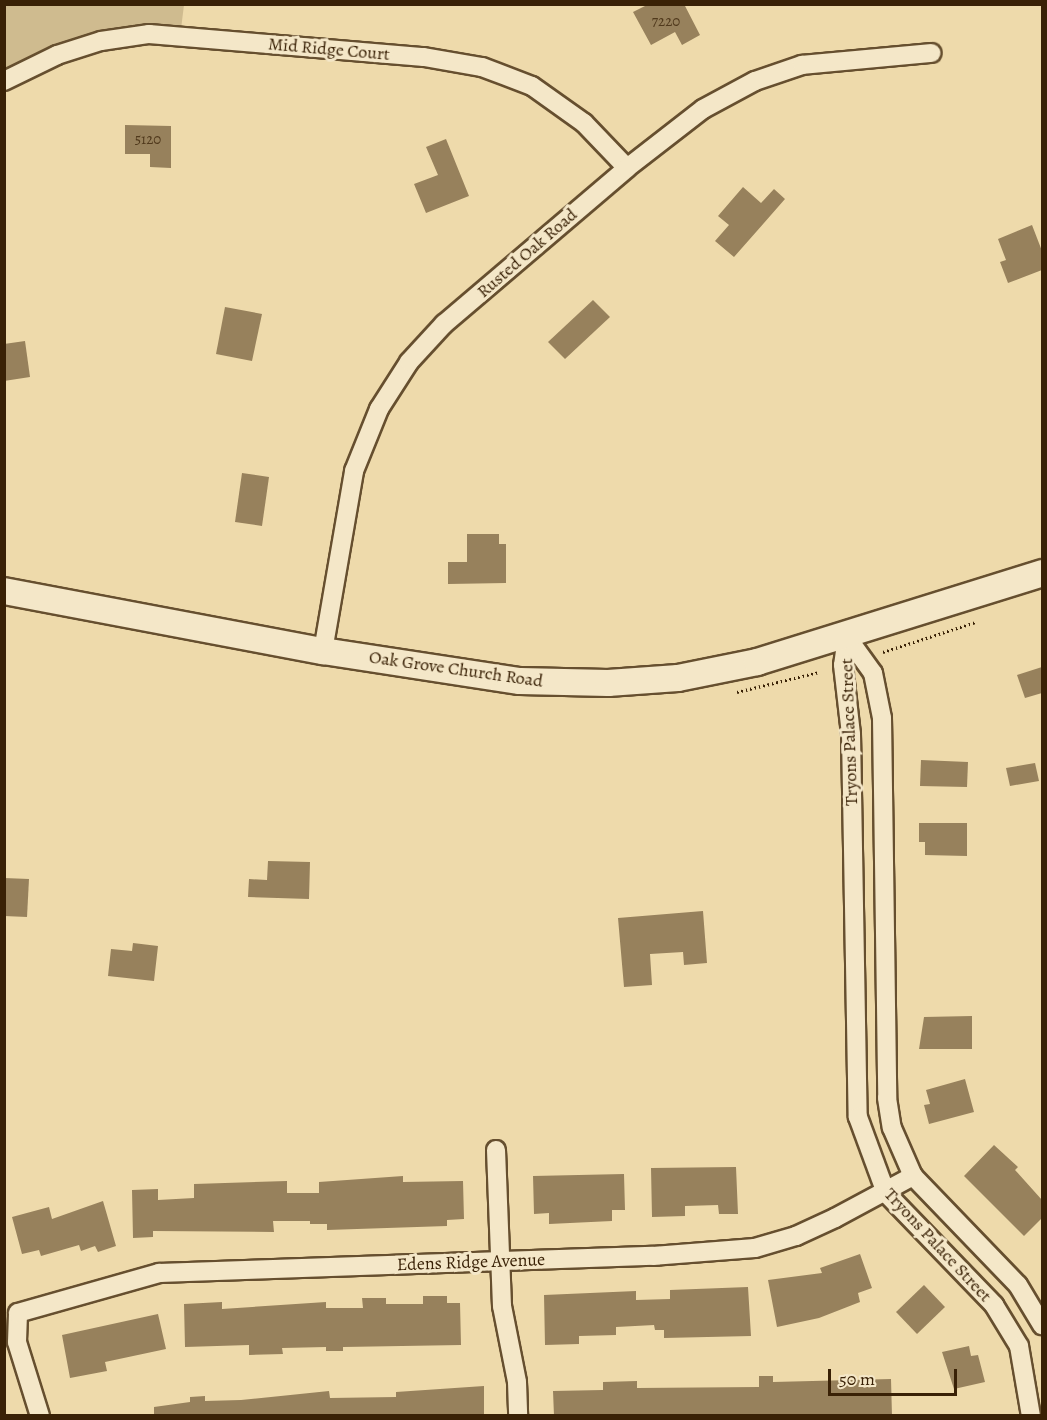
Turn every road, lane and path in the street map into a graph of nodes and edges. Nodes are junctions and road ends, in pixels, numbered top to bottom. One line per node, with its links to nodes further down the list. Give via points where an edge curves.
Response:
1 (931, 53): 3 (street, Rusted Oak Road, via 802,65 755,81 703,109)
2 (4, 81): 3 (street, Mid Ridge Court, via 57,54 101,40 149,34 424,57 482,67 532,86 584,123)
3 (627, 168): 8 (street, Rusted Oak Road, via 444,324 409,362 379,409 354,471)
4 (1042, 573): 7 (main road, Oak Grove Church Road)
5 (4, 591): 8 (main road, Oak Grove Church Road)
6 (976, 622): 9 (path)
7 (847, 637): 8 (main road, Oak Grove Church Road, via 757,662 678,678 608,683 520,681); 12 (street, Tryons Palace Street, via 873,673 882,718); 13 (street, Tryons Palace Street, via 843,665 851,734)
8 (323, 651)
9 (884, 652)
10 (819, 672): 11 (path)
11 (737, 692)
12 (884, 900): 13 (street); 15 (street, Tryons Palace Street, via 887,1098 892,1128)
13 (853, 901): 16 (street, Tryons Palace Street, via 858,1117)
14 (496, 1150): 17 (street)
15 (913, 1176): 16 (street, Edens Ridge Avenue); 18 (street, Tryons Palace Street, via 1018,1285)
16 (886, 1193): 17 (street, Edens Ridge Avenue, via 796,1236 755,1248); 21 (street, Tryons Palace Street, via 994,1305 1019,1346)
17 (502, 1261): 19 (street, Edens Ridge Avenue, via 159,1273 18,1313 17,1342); 20 (street, via 502,1306 517,1382)
18 (1042, 1325)
19 (40, 1416)
20 (518, 1416)
21 (1031, 1416)

